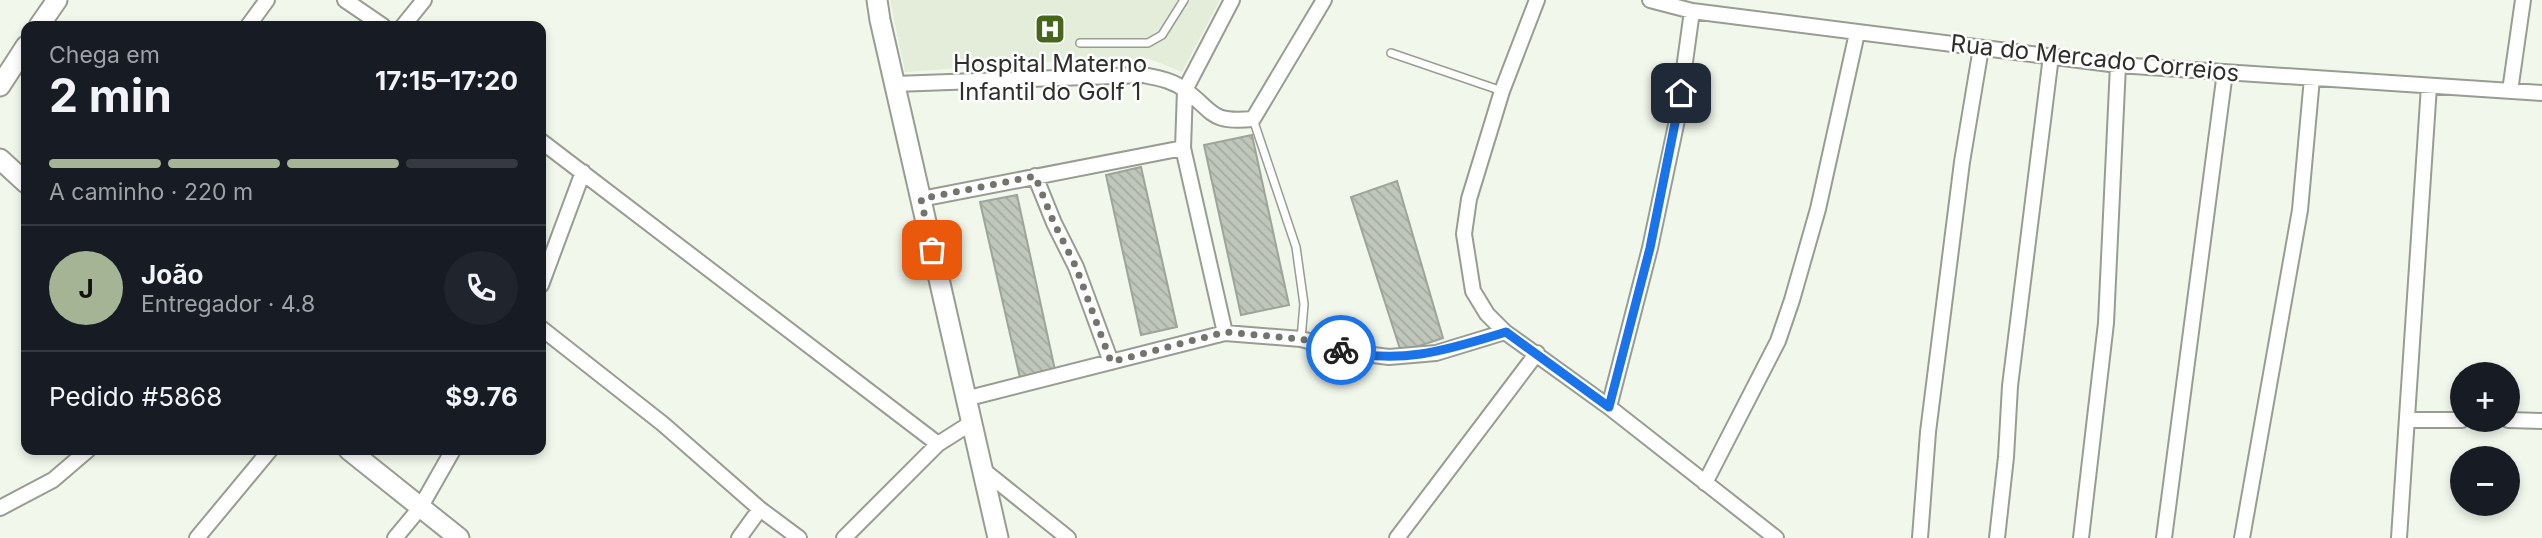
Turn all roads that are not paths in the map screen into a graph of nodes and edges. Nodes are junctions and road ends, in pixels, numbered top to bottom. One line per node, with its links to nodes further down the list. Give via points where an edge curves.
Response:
1 (57, 0): 13 (street)
2 (267, 0): 14 (street)
3 (345, 0): 15 (street)
4 (424, 0): 16 (street)
5 (877, 0): 26 (street)
6 (1184, 0): 18 (lane, via 1162,35 1148,43)
7 (1232, 0): 29 (street)
8 (1324, 0): 33 (street)
9 (1537, 0): 30 (street)
10 (1650, 0): 12 (street, Rua do Mercado Correios)
11 (2523, 0): 31 (street)
12 (1692, 10): 17 (street, Rua do Mercado Correios); 49 (street, via 1677,120)
13 (42, 21)
14 (252, 21)
15 (376, 21)
16 (407, 21)
17 (1857, 33): 19 (street, Rua do Mercado Correios); 61 (street, via 1818,209 1792,300 1778,341)
18 (1080, 43)
19 (1982, 48): 22 (street, Rua do Mercado Correios); 75 (street, via 1962,162 1928,432)
20 (1391, 53): 30 (lane)
21 (21, 54): 27 (street)
22 (2051, 56): 23 (street, Rua do Mercado Correios); 76 (street, via 2010,386)
23 (2118, 65): 24 (street, Rua do Mercado Correios); 77 (street, via 2106,323)
24 (2225, 72): 25 (street, Rua do Mercado Correios); 78 (street)
25 (2312, 78): 28 (street, Rua do Mercado Correios); 79 (street, via 2300,210)
26 (895, 84): 29 (street, via 1143,75); 40 (street)
27 (0, 86)
28 (2430, 86): 31 (street, Rua do Mercado Correios); 51 (street)
29 (1185, 90): 33 (street, via 1206,111 1228,121); 35 (street)
30 (1502, 91): 44 (street, via 1469,199 1464,234 1473,291 1487,314)
31 (2510, 91): 32 (street, Rua do Mercado Correios)
32 (2542, 93)
33 (1253, 119): 45 (lane, via 1296,247 1304,304)
34 (546, 145): 37 (street)
35 (1183, 148): 38 (street); 43 (street)
36 (0, 159): 39 (street)
37 (583, 172): 41 (street); 55 (street)
38 (1035, 176): 40 (street); 47 (street, via 1076,267)
39 (21, 178)
40 (921, 199): 48 (street)
41 (546, 272)
42 (546, 332): 64 (street, via 663,424)
43 (1225, 332): 45 (street); 47 (street)
44 (1506, 332): 45 (street, via 1436,353 1389,357); 46 (street)
45 (1301, 339)
46 (1537, 353): 49 (street); 73 (street)
47 (1111, 362): 48 (street)
48 (965, 399): 54 (street)
49 (1609, 407): 61 (street)
50 (2450, 419): 51 (street)
51 (2407, 420): 80 (street)
52 (2520, 420): 53 (street)
53 (2542, 421)
54 (971, 423): 55 (street); 60 (street)
55 (938, 444): 70 (street)
56 (82, 455): 62 (street, via 53,480)
57 (266, 455): 65 (street)
58 (355, 455): 63 (street)
59 (450, 455): 63 (street)
60 (981, 468): 71 (street); 72 (street)
61 (1705, 483): 74 (street)
62 (0, 508)
63 (420, 508): 66 (street); 67 (street)
64 (760, 509): 68 (street); 69 (street)
65 (197, 538)
66 (395, 538)
67 (459, 538)
68 (739, 538)
69 (799, 538)
70 (844, 538)
71 (998, 538)
72 (1068, 538)
73 (1397, 538)
74 (1776, 538)
75 (1920, 538)
76 (1997, 538)
77 (2081, 538)
78 (2164, 538)
79 (2242, 538)
80 (2399, 538)

